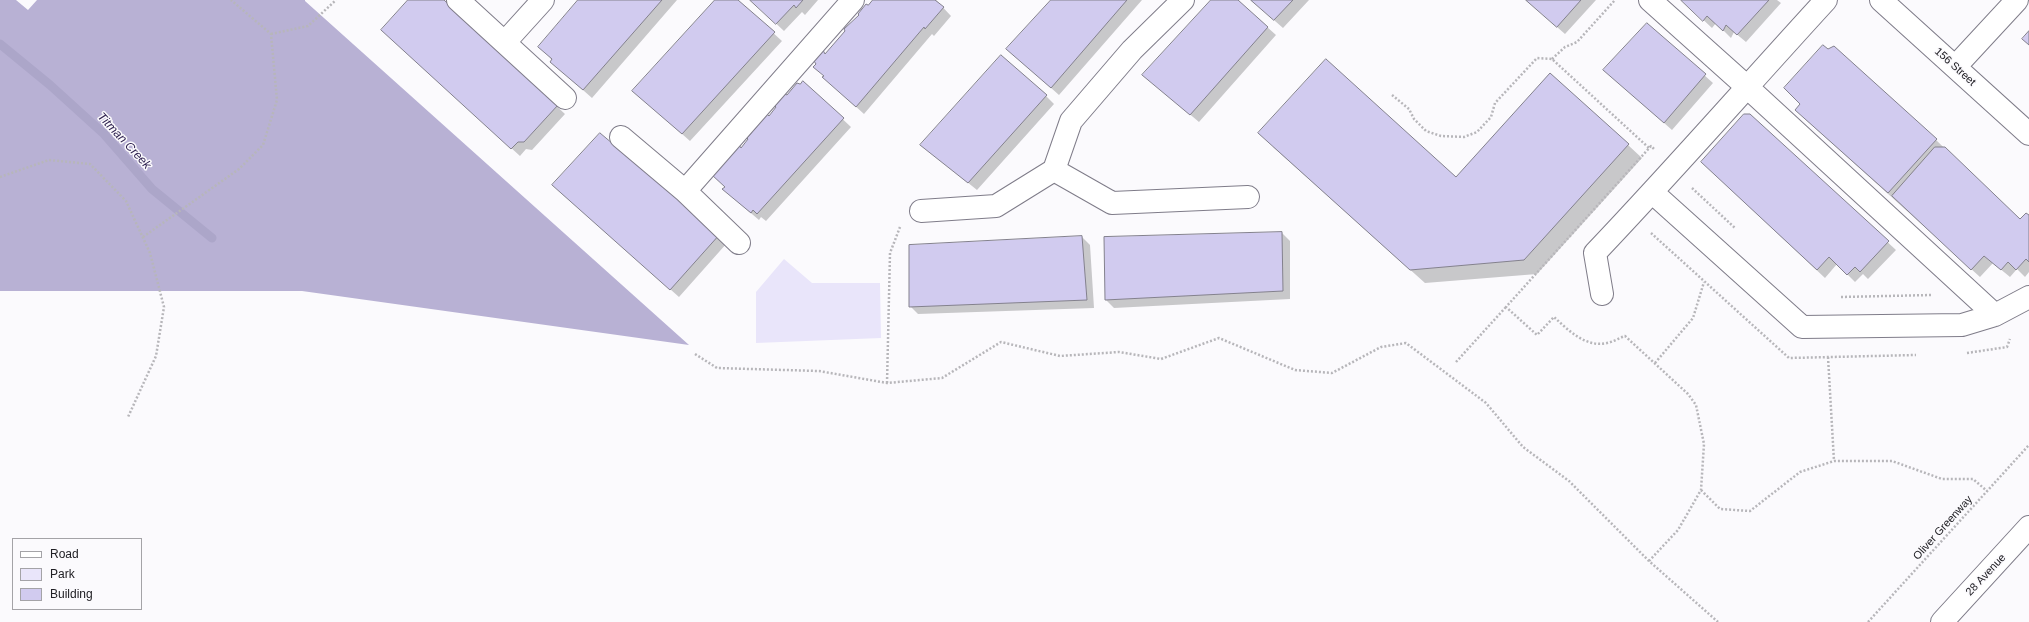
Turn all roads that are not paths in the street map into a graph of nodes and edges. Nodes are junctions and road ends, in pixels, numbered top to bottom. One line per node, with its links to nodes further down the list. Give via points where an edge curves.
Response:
1 (458, 0): 9 (street)
2 (543, 0): 9 (street)
3 (853, 0): 16 (street)
4 (1183, 0): 15 (street, via 1132,50 1071,121)
5 (1650, 0): 11 (street)
6 (1826, 0): 11 (street)
7 (1881, 0): 10 (street, 156 Street)
8 (2017, 0): 10 (street)
9 (505, 42): 12 (street)
10 (1955, 67): 13 (street, 156 Street)
11 (1746, 86): 17 (street); 23 (street)
12 (565, 98)
13 (2029, 134)
14 (621, 137): 16 (street)
15 (1054, 170): 18 (street, via 1112,203); 19 (street, via 996,206)
16 (685, 191): 20 (street)
17 (1653, 193): 21 (street, via 1595,253); 23 (street, via 1802,327 1962,325)
18 (1248, 197)
19 (921, 211)
20 (739, 243)
21 (1602, 294)
22 (2029, 297): 23 (street)
23 (1995, 315)
24 (2029, 527): 25 (street, 28 Avenue)
25 (1942, 622)

